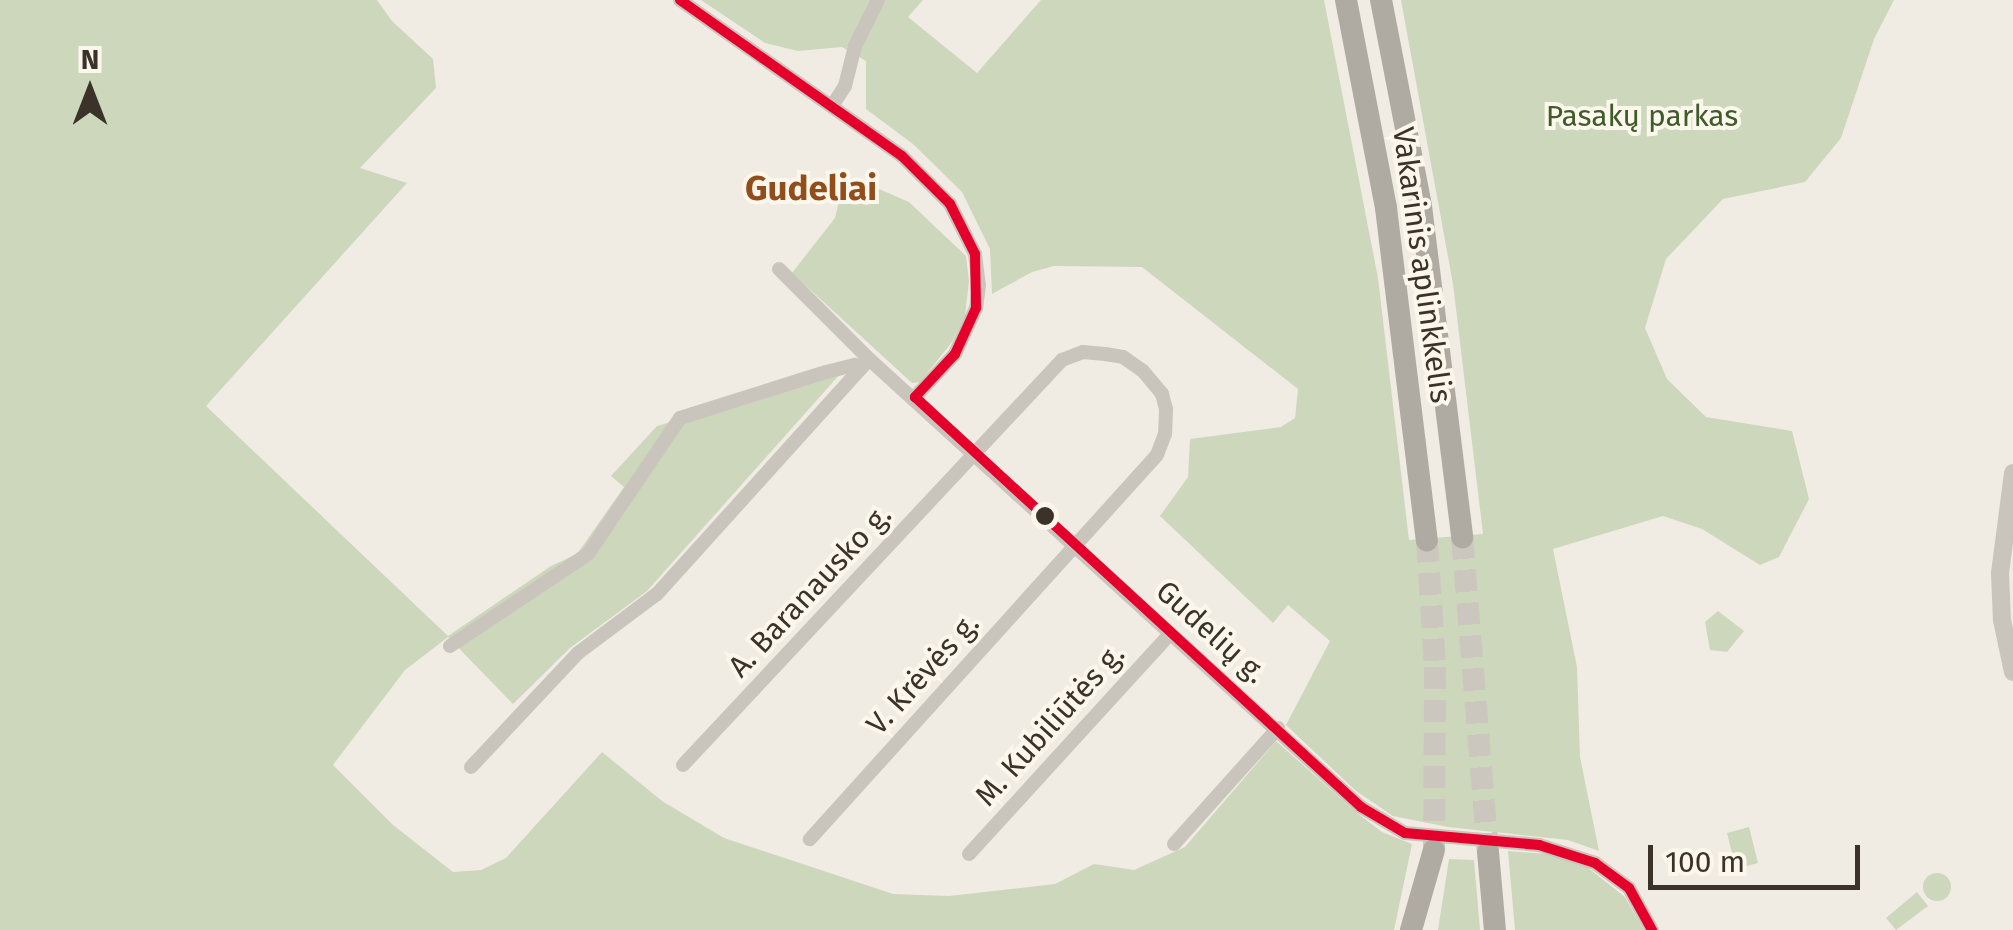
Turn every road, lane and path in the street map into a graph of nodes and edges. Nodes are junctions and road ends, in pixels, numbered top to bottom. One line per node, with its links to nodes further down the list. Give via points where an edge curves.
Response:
1 (680, 0): 5 (street)
2 (878, 0): 5 (street)
3 (1346, 0): 12 (highway, Vakarinis aplinkkelis, via 1386,208)
4 (1381, 0): 11 (highway, Vakarinis aplinkkelis, via 1421,206)
5 (832, 106): 8 (street, via 931,182 975,254 979,284 969,327)
6 (779, 269): 7 (street, Gudelių g.)
7 (865, 363): 8 (street, Gudelių g.); 15 (street, via 680,418 588,554); 19 (street, via 657,594 578,653)
8 (915, 397): 9 (street, Gudelių g.)
9 (978, 454): 13 (street, Gudelių g.); 13 (street, A. Baranausko g., via 1062,360 1083,352 1105,354 1144,371 1162,394 1162,445); 18 (street, A. Baranausko g.)
10 (2013, 474): 16 (street, via 2000,586)
11 (1462, 537)
12 (1427, 540)
13 (1078, 546): 14 (street, Gudelių g.); 20 (street, V. Krėvės g.)
14 (1170, 634): 17 (street, Gudelių g.); 23 (street, M. Kubiliūtės g.)
15 (450, 646)
16 (2013, 672)
17 (1278, 728): 21 (street); 27 (street, Gudelių g., via 1381,821 1405,833 1539,845 1580,857 1628,888)
18 (682, 765)
19 (472, 767)
20 (810, 839)
21 (1174, 844)
22 (1488, 852): 26 (highway)
23 (970, 854)
24 (1410, 930): 25 (highway, via 1434,850)
25 (1428, 930)
26 (1495, 930)
27 (1652, 930)

